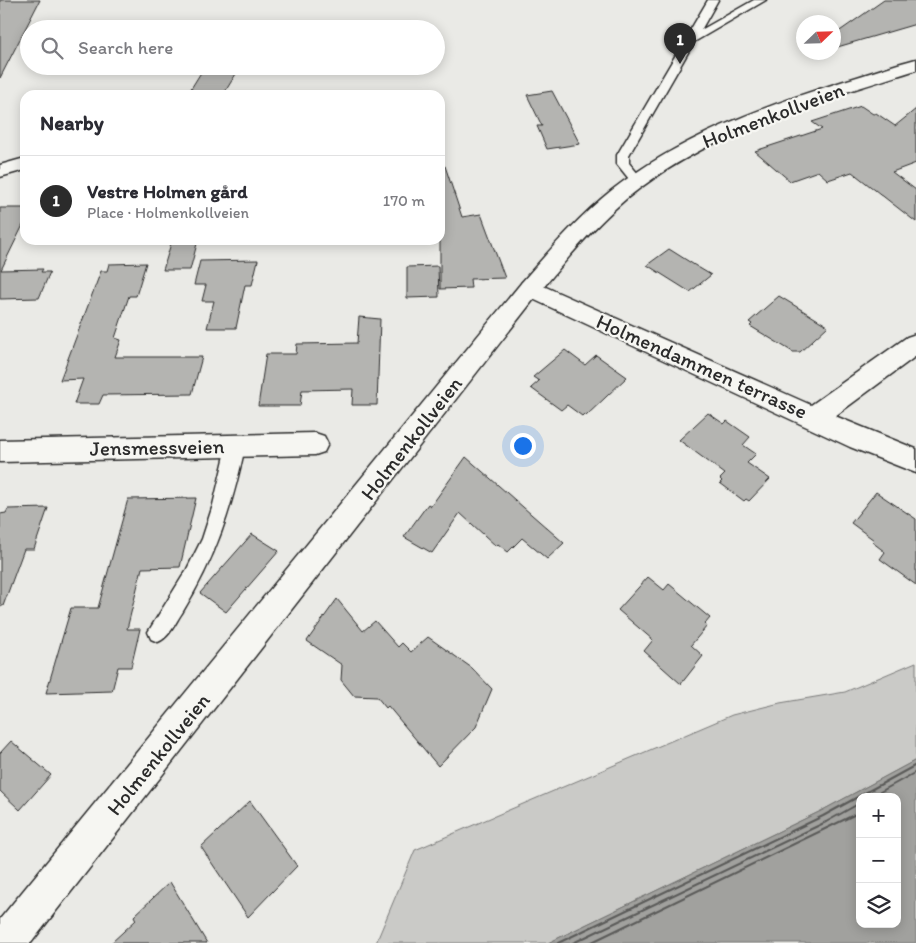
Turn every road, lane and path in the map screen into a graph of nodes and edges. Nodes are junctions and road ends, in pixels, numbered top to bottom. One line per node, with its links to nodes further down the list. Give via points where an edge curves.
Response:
1 (712, 0): 3 (lane)
2 (761, 0): 3 (lane)
3 (688, 42): 7 (lane, via 623,155 624,164)
4 (916, 64): 7 (main road, Holmenkollveien, via 745,122 690,147)
5 (20, 165): 6 (main road)
6 (0, 171)
7 (638, 181): 8 (main road, Holmenkollveien, via 578,233)
8 (530, 288): 10 (main road, Holmendammen terrasse); 16 (main road, Holmenkollveien)
9 (916, 343): 10 (main road, Holmendammen terrasse)
10 (813, 418): 14 (main road)
11 (315, 444): 12 (main road, Jensmessveien)
12 (236, 447): 13 (main road, Jensmessveien); 15 (lane, via 211,540 195,574)
13 (0, 451)
14 (916, 460)
15 (158, 632)
16 (6, 943)

